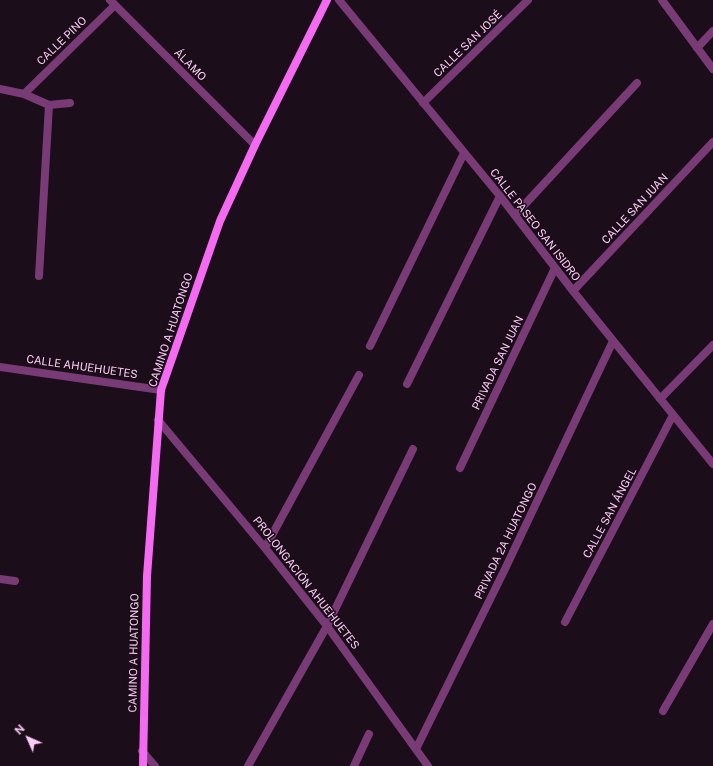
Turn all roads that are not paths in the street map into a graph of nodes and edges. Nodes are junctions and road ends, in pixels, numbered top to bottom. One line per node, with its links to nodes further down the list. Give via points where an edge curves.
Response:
1 (327, 0): 16 (main road, CAMINO A HUATONGO)
2 (339, 0): 13 (street, CALLE PASEO SAN ISIDRO)
3 (528, 0): 13 (street, CALLE SAN JOSÉ)
4 (665, 1): 7 (street)
5 (113, 2): 11 (street, CALLE PINO); 16 (street, ÁLAMO)
6 (713, 31): 7 (street)
7 (697, 48): 8 (street)
8 (713, 69)
9 (637, 84): 19 (street)
10 (0, 89): 11 (street)
11 (24, 94): 14 (street)
12 (70, 103): 14 (street)
13 (423, 103): 17 (street, CALLE PASEO SAN ISIDRO)
14 (49, 105): 21 (street)
15 (713, 142): 22 (street, CALLE SAN JUAN)
16 (254, 145): 29 (main road, CAMINO A HUATONGO, via 220,221)
17 (464, 153): 18 (street, CALLE PASEO SAN ISIDRO); 25 (street)
18 (500, 196): 19 (street, CALLE PASEO SAN ISIDRO); 28 (street)
19 (515, 215): 20 (street, CALLE PASEO SAN ISIDRO)
20 (556, 268): 22 (street, CALLE PASEO SAN ISIDRO); 35 (street, PRIVADA SAN JUAN)
21 (39, 276)
22 (573, 291): 23 (street, CALLE PASEO SAN ISIDRO)
23 (613, 341): 30 (street, CALLE PASEO SAN ISIDRO); 44 (street, PRIVADA 2A HUATONGO, via 505,570)
24 (713, 345): 30 (street)
25 (370, 346)
26 (0, 367): 29 (street, CALLE AHUEHUETES)
27 (359, 375): 36 (street)
28 (407, 384)
29 (161, 390): 32 (main road, CAMINO A HUATONGO)
30 (660, 399): 31 (street, CALLE PASEO SAN ISIDRO)
31 (673, 415): 34 (street, CALLE PASEO SAN ISIDRO); 39 (street, CALLE SAN ÁNGEL)
32 (158, 420): 36 (street, PROLONGACIÓN AHUEHUETES); 45 (main road, CAMINO A HUATONGO, via 147,576)
33 (413, 449): 41 (street)
34 (713, 464)
35 (460, 468)
36 (265, 548): 41 (street, PROLONGACIÓN AHUEHUETES)
37 (0, 579): 38 (street)
38 (15, 581)
39 (565, 622)
40 (713, 624): 42 (street)
41 (327, 626): 44 (street, PROLONGACIÓN AHUEHUETES); 48 (street)
42 (663, 711)
43 (369, 734): 49 (street)
44 (416, 749): 50 (street, PROLONGACIÓN AHUEHUETES)
45 (142, 750): 46 (main road, CAMINO A HUATONGO); 47 (street)
46 (143, 766)
47 (155, 766)
48 (248, 766)
49 (354, 766)
50 (428, 766)

